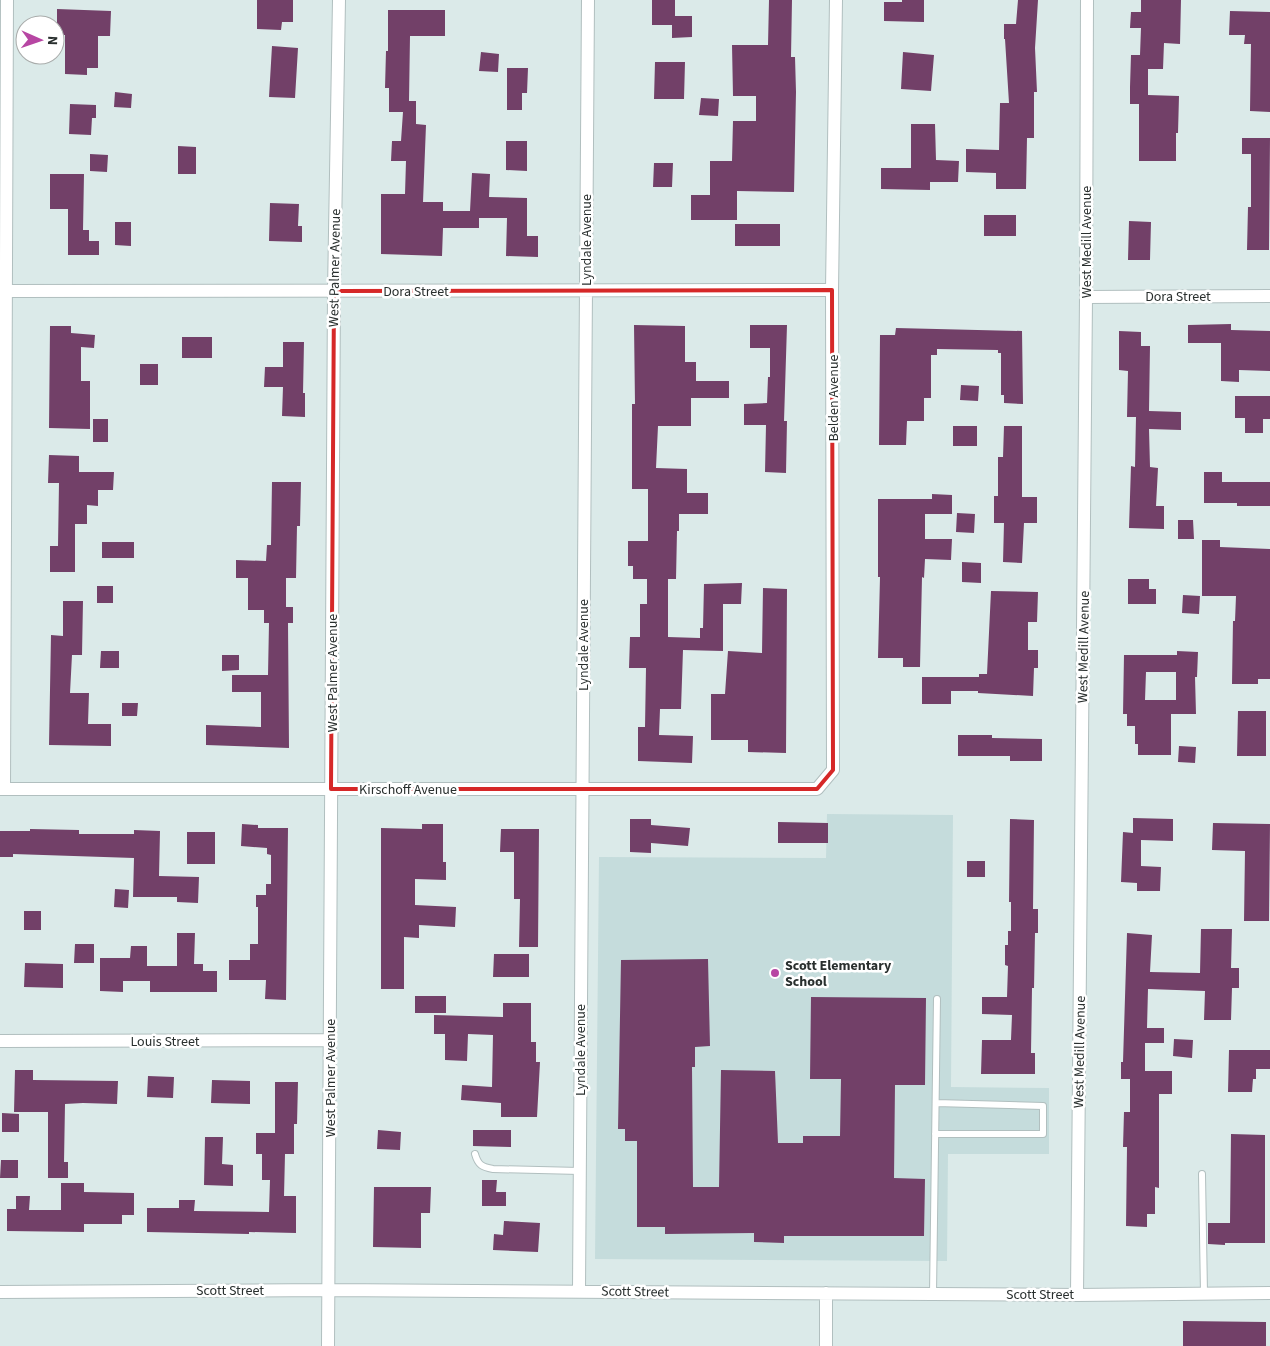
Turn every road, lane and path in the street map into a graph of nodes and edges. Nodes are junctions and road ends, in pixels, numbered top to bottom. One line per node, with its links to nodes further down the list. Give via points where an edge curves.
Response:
1 (7, 0): 8 (street)
2 (339, 0): 9 (street, West Palmer Avenue)
3 (588, 0): 6 (street, Lyndale Avenue)
4 (836, 0): 7 (street, Belden Avenue)
5 (1087, 0): 11 (street, West Medill Avenue)
6 (585, 290): 7 (street, Dora Street); 9 (street, Dora Street); 14 (street, Lyndale Avenue)
7 (832, 290): 15 (street, Belden Avenue, via 833,770)
8 (2, 291): 9 (street, Dora Street); 12 (street)
9 (334, 291): 13 (street, West Palmer Avenue)
10 (1270, 296): 11 (street, Dora Street)
11 (1086, 297): 30 (street, West Medill Avenue)
12 (2, 789): 13 (street, Kirschoff Avenue)
13 (331, 789): 14 (street, Kirschoff Avenue); 17 (street, West Palmer Avenue)
14 (582, 789): 15 (street, Kirschoff Avenue); 22 (street, Lyndale Avenue)
15 (817, 790)
16 (937, 999): 19 (lane)
17 (330, 1040): 18 (street, Louis Street); 24 (street, West Palmer Avenue)
18 (0, 1041)
19 (936, 1103): 20 (lane); 20 (lane, via 1043,1106 1043,1134)
20 (935, 1134): 29 (lane)
21 (475, 1154): 22 (lane, via 484,1168)
22 (580, 1171): 25 (street, Lyndale Avenue)
23 (1202, 1174): 31 (lane)
24 (329, 1290): 25 (street, Scott Street); 26 (street, Scott Street); 32 (street, West Palmer Avenue)
25 (579, 1290): 27 (street, Scott Street)
26 (0, 1292)
27 (826, 1293): 29 (street, Scott Street); 33 (street)
28 (1270, 1293): 31 (street, Scott Street)
29 (933, 1294): 30 (street, Scott Street)
30 (1077, 1294): 31 (street, Scott Street)
31 (1204, 1294)
32 (328, 1346)
33 (826, 1346)

